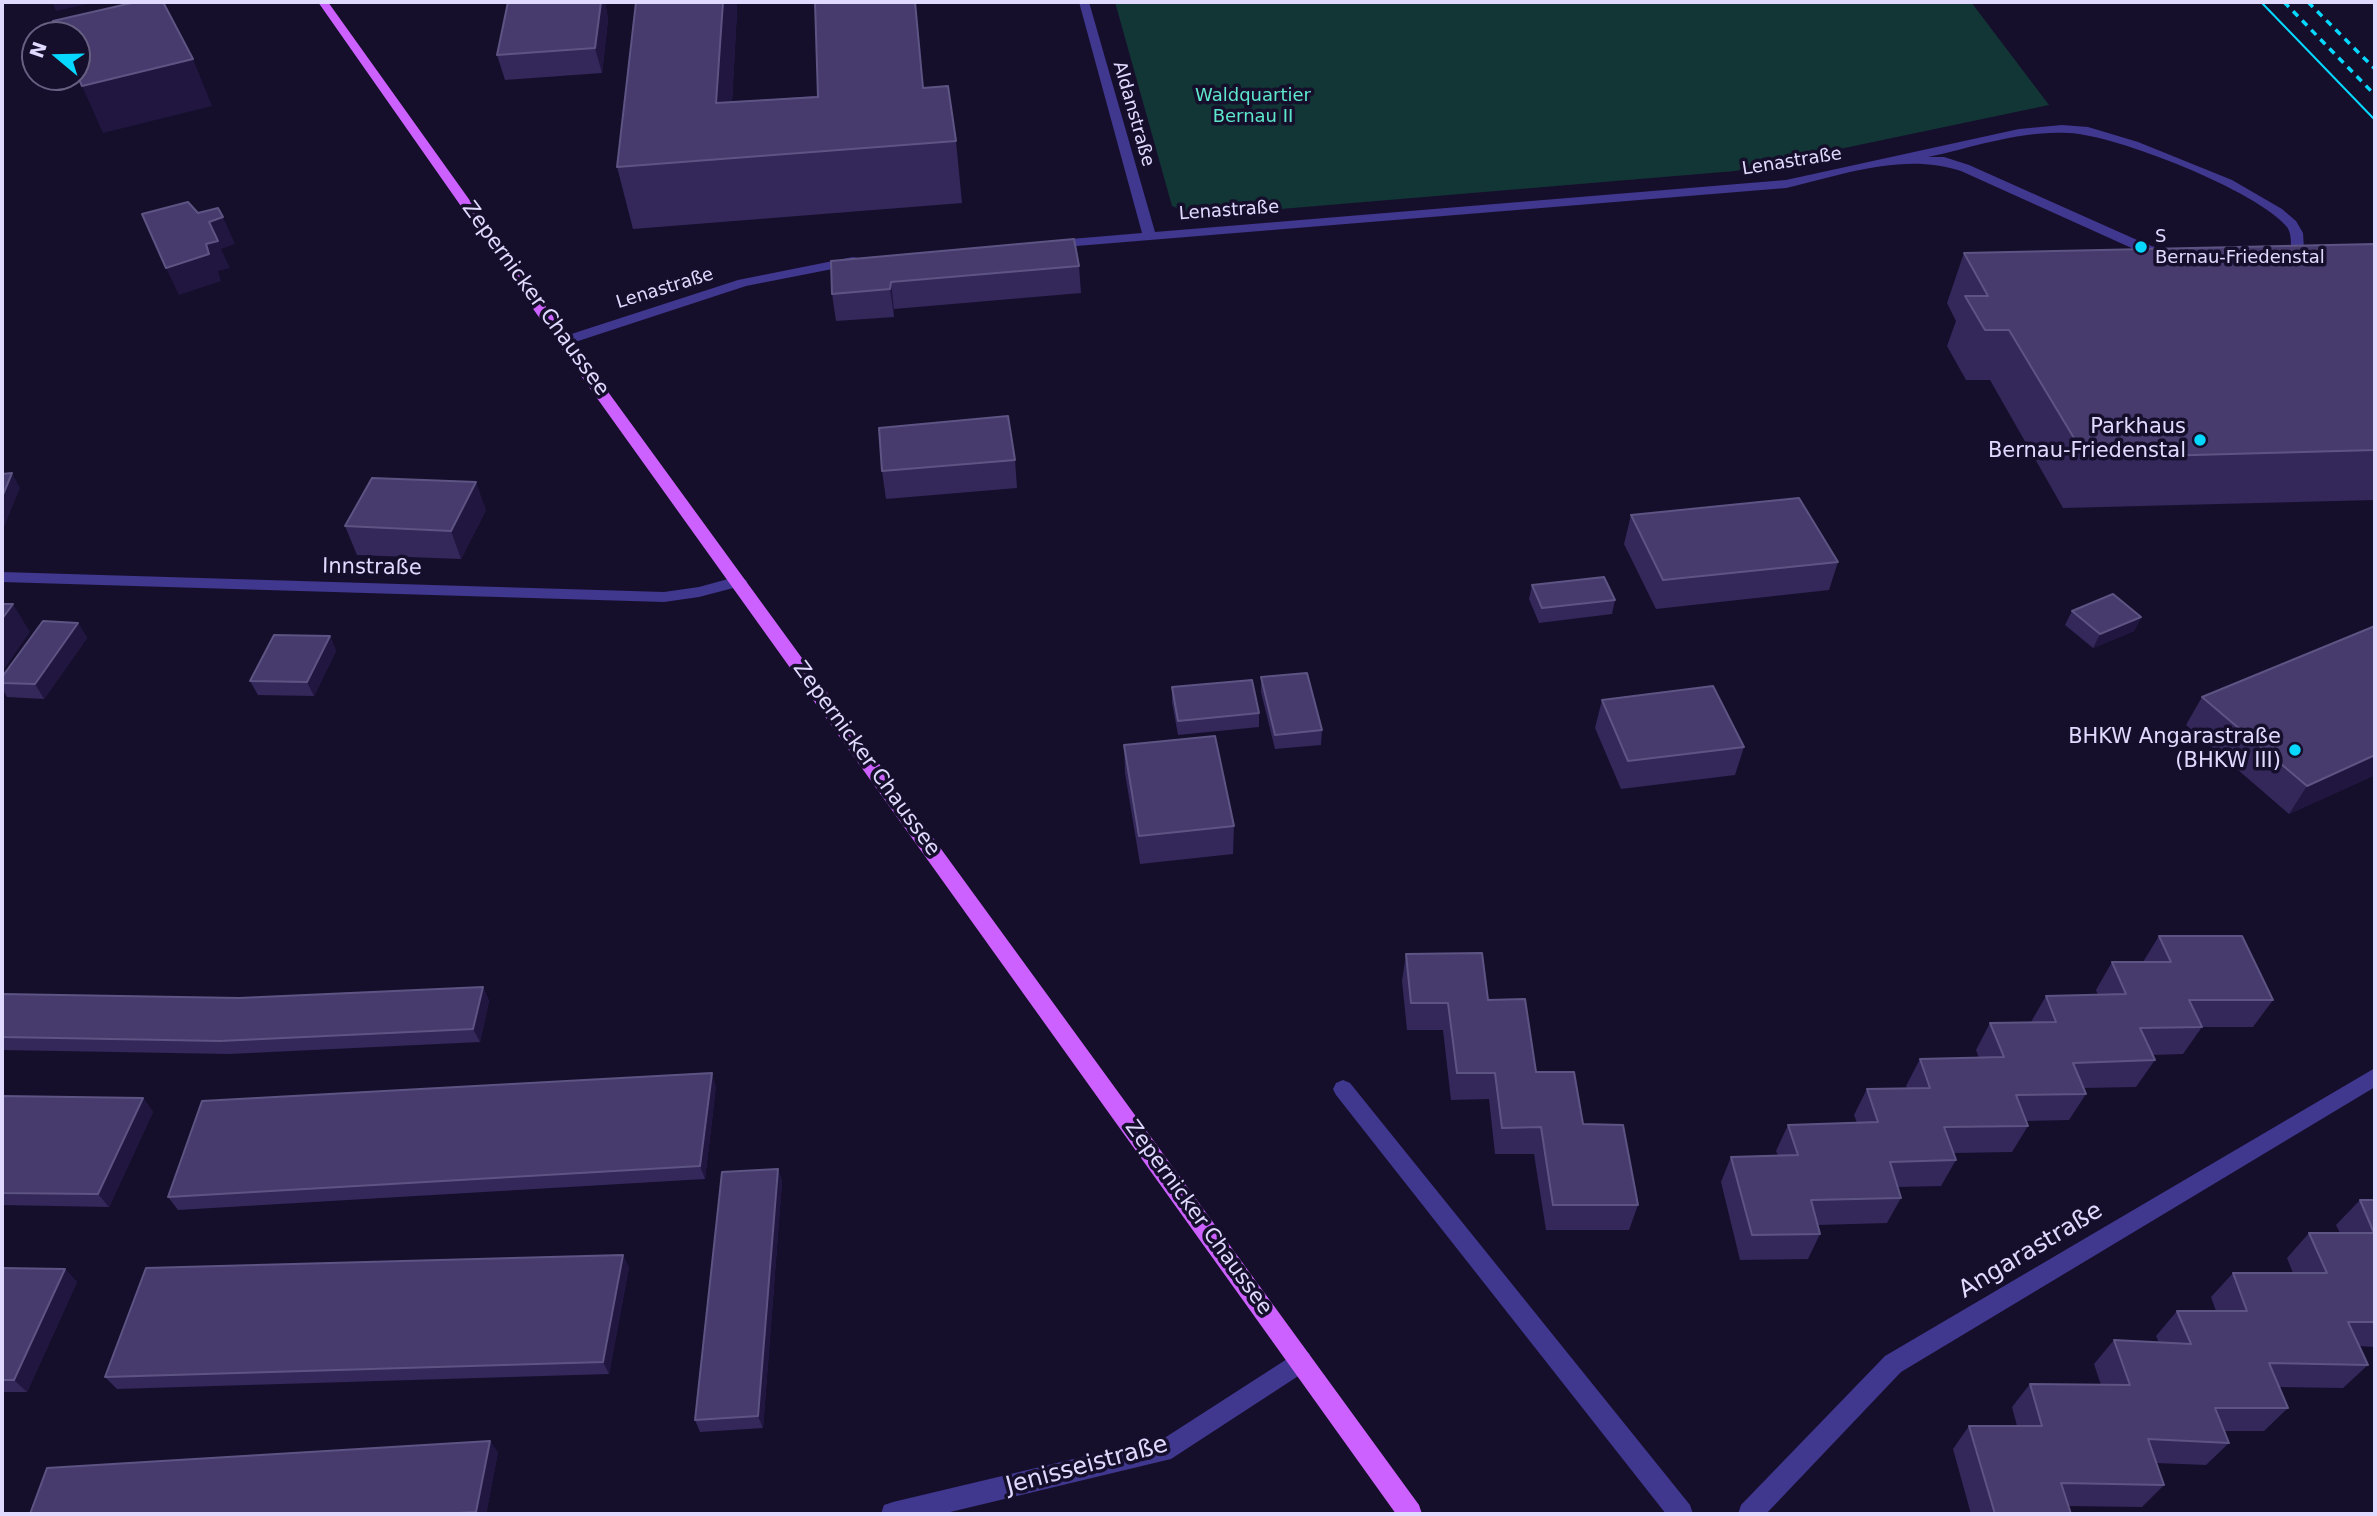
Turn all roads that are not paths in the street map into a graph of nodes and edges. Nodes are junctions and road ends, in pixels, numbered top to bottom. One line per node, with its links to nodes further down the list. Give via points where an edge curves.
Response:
1 (324, 2): 9 (main road, Zepernicker Chaussee)
2 (1084, 2): 4 (street, Aldanstraße)
3 (1905, 159): 4 (street, Lenastraße, via 1786,184); 7 (street, via 1965,168 2141,247); 8 (street, Lenastraße, via 2052,128 2108,136 2229,184 2279,213 2299,236 2297,249 2286,258)
4 (1149, 235): 5 (street, Lenastraße)
5 (1041, 245)
6 (865, 260): 9 (street, Lenastraße, via 743,283)
7 (2186, 260)
8 (2267, 263)
9 (564, 341): 11 (main road, Zepernicker Chaussee)
10 (2, 577): 11 (street, Innstraße, via 664,597)
11 (738, 581): 14 (main road, Zepernicker Chaussee)
12 (2375, 1077): 18 (street, Angarastraße, via 1893,1364)
13 (1343, 1089): 17 (street)
14 (1301, 1361): 15 (street, Jenisseistraße, via 1171,1447); 16 (main road, Zepernicker Chaussee)
15 (893, 1514)
16 (1410, 1514)
17 (1681, 1514)
18 (1750, 1514)

